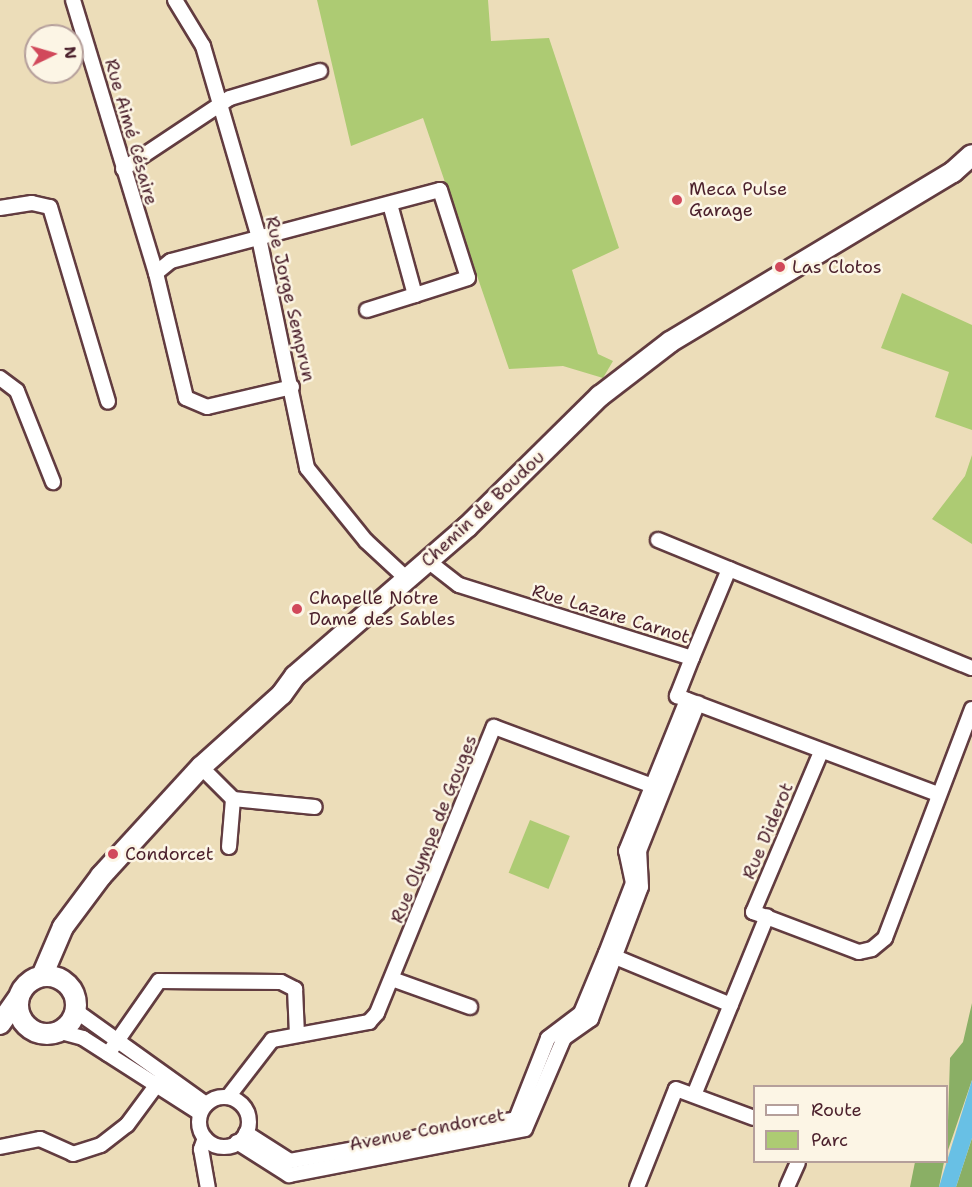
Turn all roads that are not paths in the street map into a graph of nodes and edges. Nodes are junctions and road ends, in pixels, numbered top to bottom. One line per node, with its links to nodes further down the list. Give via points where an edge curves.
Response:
1 (74, 0): 6 (street, Rue Aimé Césaire)
2 (175, 0): 4 (street, Rue Jorge Semprun, via 203,46)
3 (320, 71): 4 (street)
4 (220, 104): 6 (street); 9 (street, Rue Jorge Semprun)
5 (972, 155): 18 (street, Chemin de Boudou, via 953,172 633,369)
6 (123, 169): 10 (street, Rue Aimé Césaire)
7 (390, 204): 9 (street); 11 (street); 11 (street, via 440,190 468,278)
8 (0, 208): 15 (street, via 32,203 50,207)
9 (259, 238): 10 (street, via 171,261); 14 (street, Rue Jorge Semprun)
10 (156, 273): 14 (street, Rue Aimé Césaire, via 186,398 207,407)
11 (415, 295): 12 (street)
12 (367, 310)
13 (0, 378): 16 (street, via 17,391)
14 (292, 387): 20 (street, Rue Jorge Semprun, via 307,468 366,541)
15 (108, 402)
16 (53, 482)
17 (658, 540): 19 (street)
18 (428, 561): 20 (street, Chemin de Boudou); 21 (street, Rue Lazare Carnot, via 459,585)
19 (729, 569): 21 (street); 22 (street)
20 (407, 579): 26 (street, Chemin de Boudou, via 295,676 282,694)
21 (693, 658): 23 (street, Rue Lazare Carnot, via 677,696)
22 (972, 668)
23 (693, 702): 25 (street); 27 (street, Avenue Condorcet)
24 (972, 709): 28 (street)
25 (821, 752): 28 (street); 32 (street, Rue Diderot, via 753,912)
26 (201, 767): 29 (street); 33 (street, Chemin de Boudou, via 101,876)
27 (658, 788): 34 (street, Avenue Condorcet, via 626,851 633,883); 36 (street, Rue Olympe de Gouges, via 494,727)
28 (938, 794): 32 (street, via 885,938 872,949 859,952)
29 (234, 799): 30 (street); 31 (street)
30 (315, 807)
31 (229, 847)
32 (767, 916): 39 (street)
33 (59, 937): 35 (street, Chemin de Boudou); 37 (street)
34 (610, 955): 39 (street); 55 (street, Avenue Condorcet, via 591,1019 564,1038 525,1130 289,1175)
35 (42, 976): 37 (street); 38 (street, via 27,984)
36 (392, 979): 40 (street); 45 (street, Rue Olympe de Gouges, via 369,1022)
37 (66, 982): 41 (street, via 75,995)
38 (18, 998): 42 (street); 43 (street, via 19,1014)
39 (731, 1005): 50 (street)
40 (470, 1007)
41 (76, 1011): 44 (street); 47 (street)
42 (0, 1024)
43 (28, 1028): 44 (street, via 44,1035); 46 (street)
44 (61, 1032): 47 (street, via 72,1032)
45 (297, 1035): 47 (street, via 295,989 281,982 159,981); 51 (street, Rue Olympe de Gouges, via 272,1040)
46 (0, 1038)
47 (112, 1049): 48 (street); 49 (street)
48 (164, 1075): 49 (street); 52 (street)
49 (155, 1087): 52 (street); 56 (street, via 127,1125 101,1145 74,1154 40,1139)
50 (694, 1095): 53 (street); 59 (street, via 676,1089)
51 (228, 1097): 52 (street); 55 (street, via 248,1114)
52 (203, 1108): 54 (street)
53 (753, 1118)
54 (205, 1138): 55 (street, via 221,1146); 58 (street, via 201,1149)
55 (242, 1138)
56 (0, 1147)
57 (797, 1163): 60 (street)
58 (208, 1187)
59 (637, 1187)
60 (787, 1187)

